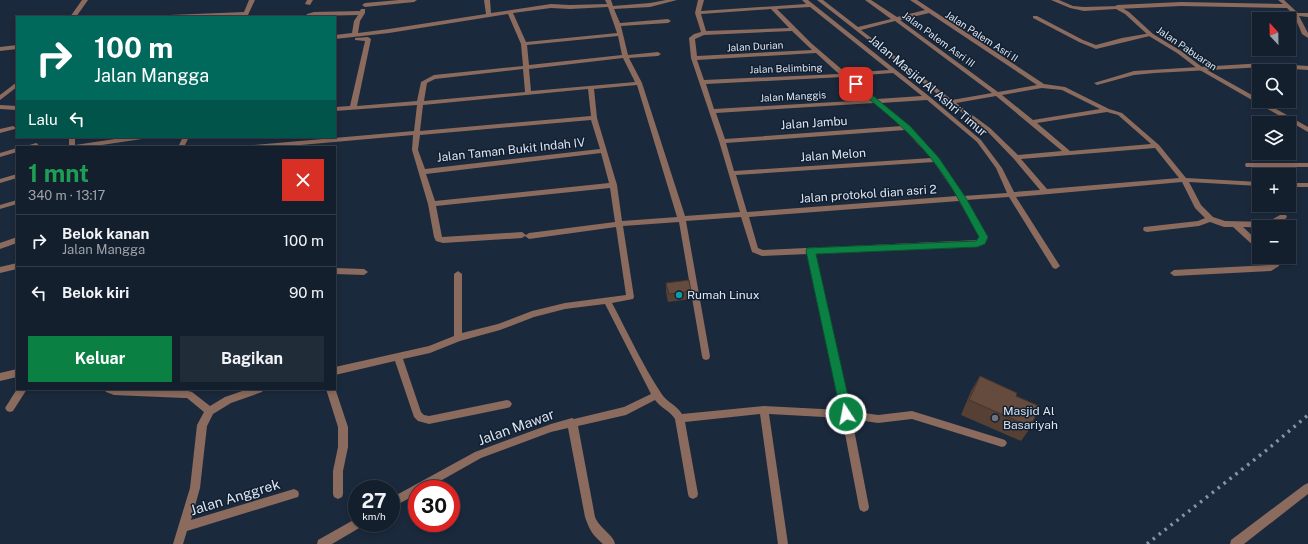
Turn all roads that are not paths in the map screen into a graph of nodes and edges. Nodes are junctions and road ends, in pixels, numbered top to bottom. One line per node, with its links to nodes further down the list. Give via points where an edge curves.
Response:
1 (85, 0): 31 (street)
2 (252, 0): 28 (street)
3 (414, 0): 15 (street)
4 (488, 0): 29 (street)
5 (568, 0): 19 (street)
6 (674, 0): 16 (street, via 650,5)
7 (701, 0): 26 (street)
8 (805, 0): 17 (street, Jalan Masjid Al Ashri Timur)
9 (820, 0): 39 (street)
10 (868, 0): 35 (street, Jalan Palem Asri III)
11 (913, 0): 22 (street, Jalan Palem Asri II)
12 (1054, 0): 20 (street, via 1084,9)
13 (1281, 0): 18 (street)
14 (1194, 2): 18 (street, via 1236,6); 20 (street)
15 (366, 3): 25 (street)
16 (610, 4): 19 (street); 37 (street)
17 (811, 5): 21 (street); 57 (street, Jalan Masjid Al Ashri Timur)
18 (1288, 6): 24 (street)
19 (570, 7): 23 (street, via 551,6)
20 (1117, 7): 43 (street, Jalan Pabuaran)
21 (773, 8): 26 (street); 38 (street)
22 (929, 11): 35 (street); 63 (street, Jalan Palem Asri II)
23 (510, 12): 29 (street); 47 (street)
24 (1294, 12)
25 (362, 13): 33 (street); 42 (street, via 356,24)
26 (698, 13): 40 (street)
27 (1296, 14): 30 (street); 44 (street, via 1304,33)
28 (245, 15): 32 (street)
29 (488, 15): 42 (street)
30 (1308, 15)
31 (74, 16)
32 (207, 16)
33 (308, 16)
34 (1035, 17): 43 (street, via 1081,42 1096,47)
35 (896, 19): 39 (street); 66 (street, Jalan Palem Asri III)
36 (668, 21): 37 (street)
37 (618, 25): 41 (street)
38 (792, 29): 40 (street); 50 (street)
39 (857, 29): 70 (street)
40 (704, 33): 53 (street, via 692,38)
41 (619, 34): 47 (street); 52 (street)
42 (355, 35): 45 (street)
43 (1151, 35): 55 (street, Jalan Pabuaran)
44 (1308, 36)
45 (336, 39)
46 (336, 39): 74 (street, via 368,39)
47 (524, 44): 54 (street)
48 (16, 47): 49 (street)
49 (0, 49)
50 (816, 51): 53 (street, Jalan Durian); 58 (street)
51 (658, 54): 52 (street)
52 (624, 56): 54 (street); 60 (street)
53 (694, 58): 59 (street)
54 (526, 67): 65 (street); 71 (street, via 428,78 423,84)
55 (1200, 68): 56 (street, via 1264,65); 61 (street, via 1146,72); 82 (street, Jalan Pabuaran)
56 (1308, 68)
57 (893, 71): 58 (street, Jalan Belimbing); 68 (street, Jalan Masjid Al Ashri Timur)
58 (846, 75): 59 (street, Jalan Belimbing); 69 (street)
59 (703, 82): 77 (street)
60 (639, 83): 64 (street); 118 (street)
61 (1097, 83)
62 (16, 85): 67 (street)
63 (1042, 86): 66 (street); 76 (street, via 1063,88)
64 (591, 88): 65 (street); 78 (street)
65 (528, 94): 71 (street)
66 (998, 94): 70 (street); 79 (street, Jalan Palem Asri III)
67 (0, 98)
68 (928, 98): 69 (street, Jalan Manggis); 110 (street, Jalan Masjid Al Ashri Timur, via 979,141)
69 (875, 101): 77 (street, Jalan Manggis); 81 (street)
70 (951, 102): 96 (street, via 988,129)
71 (420, 103): 74 (street); 84 (street)
72 (0, 107): 73 (street)
73 (16, 108)
74 (353, 108): 75 (street)
75 (336, 109)
76 (1107, 110): 79 (street); 91 (street, via 1120,114)
77 (712, 111): 86 (street)
78 (594, 118): 84 (street); 93 (street)
79 (1033, 122): 94 (street, Jalan Palem Asri III)
80 (13, 128): 83 (street)
81 (907, 128): 86 (street, Jalan Jambu); 97 (street)
82 (1308, 130)
83 (0, 131)
84 (418, 133): 90 (street); 100 (street, via 415,150)
85 (132, 138): 89 (street)
86 (722, 141): 101 (street)
87 (36, 144): 88 (street)
88 (31, 146)
89 (80, 146)
90 (286, 146)
91 (1157, 146): 94 (street); 103 (street)
92 (16, 150): 95 (street)
93 (603, 151): 100 (street, Jalan Taman Bukit Indah IV); 106 (street)
94 (1068, 152): 96 (street)
95 (0, 155)
96 (1016, 157): 109 (street)
97 (936, 160): 101 (street, Jalan Melon); 111 (street)
98 (1248, 165): 99 (street)
99 (1308, 165)
100 (421, 172): 113 (street)
101 (732, 173): 115 (street)
102 (16, 176): 104 (street)
103 (1184, 180): 105 (street, Jalan protokol dian asri 2); 109 (street, Jalan protokol dian asri 2); 117 (street, via 1198,206)
104 (0, 181)
105 (1252, 184)
106 (613, 185): 113 (street); 119 (street)
107 (1296, 185): 108 (street)
108 (1308, 185)
109 (1045, 192): 110 (street, Jalan protokol dian asri 2)
110 (1015, 196): 111 (street, Jalan protokol dian asri 2); 128 (street, Jalan Masjid Al Ashri Timur)
111 (962, 198): 115 (street, Jalan protokol dian asri 2); 125 (street, via 984,237 982,242 977,244)
112 (16, 202): 114 (street)
113 (432, 204): 119 (street, Jalan protokol dian asri 2, via 440,240 526,236)
114 (0, 207)
115 (743, 215): 118 (street, Jalan protokol dian asri 2); 125 (street, via 752,247 758,252)
116 (1283, 217): 120 (street, via 1268,225)
117 (1210, 219): 120 (street, via 1224,224); 121 (street, via 1199,223)
118 (682, 220): 119 (street, Jalan protokol dian asri 2); 137 (street)
119 (619, 224): 134 (street, via 630,298)
120 (1235, 224): 123 (street)
121 (1148, 230)
122 (16, 240): 124 (street)
123 (1252, 240)
124 (0, 246)
125 (810, 251): 150 (street)
126 (1276, 264): 132 (street, via 1271,268)
127 (16, 266): 129 (street)
128 (1056, 266)
129 (0, 270)
130 (336, 271): 131 (street)
131 (364, 272)
132 (1174, 273)
133 (458, 274): 135 (street)
134 (607, 301): 135 (street, via 565,306 532,314 500,327); 145 (street, via 635,359)
135 (458, 338): 136 (street, via 430,349)
136 (398, 356): 138 (street); 146 (street, via 417,414 421,418 428,420)
137 (706, 356)
138 (336, 371)
139 (16, 372): 140 (street)
140 (0, 378)
141 (21, 390): 147 (street)
142 (112, 390): 149 (street, via 189,395)
143 (256, 390): 149 (street, via 228,400)
144 (331, 390): 156 (street, via 343,427)
145 (657, 395): 151 (street, via 662,403 672,406); 152 (street, Jalan Mawar, via 626,411)
146 (507, 404)
147 (10, 408)
148 (764, 410): 150 (street); 151 (street); 165 (street)
149 (210, 411): 160 (street, via 202,425 195,488)
150 (846, 414): 153 (street, via 878,419 912,415); 159 (street)
151 (680, 418): 157 (street)
152 (572, 422): 158 (street, Jalan Mawar, via 478,456); 162 (street, via 590,517 594,528)
153 (1002, 443)
154 (1308, 488): 166 (street)
155 (294, 494): 160 (street, Jalan Anggrek)
156 (338, 494)
157 (693, 494)
158 (400, 498)
159 (864, 507)
160 (184, 527): 163 (street)
161 (348, 529): 164 (street)
162 (610, 543)
163 (178, 544)
164 (322, 544)
165 (783, 544)
166 (1235, 544)

